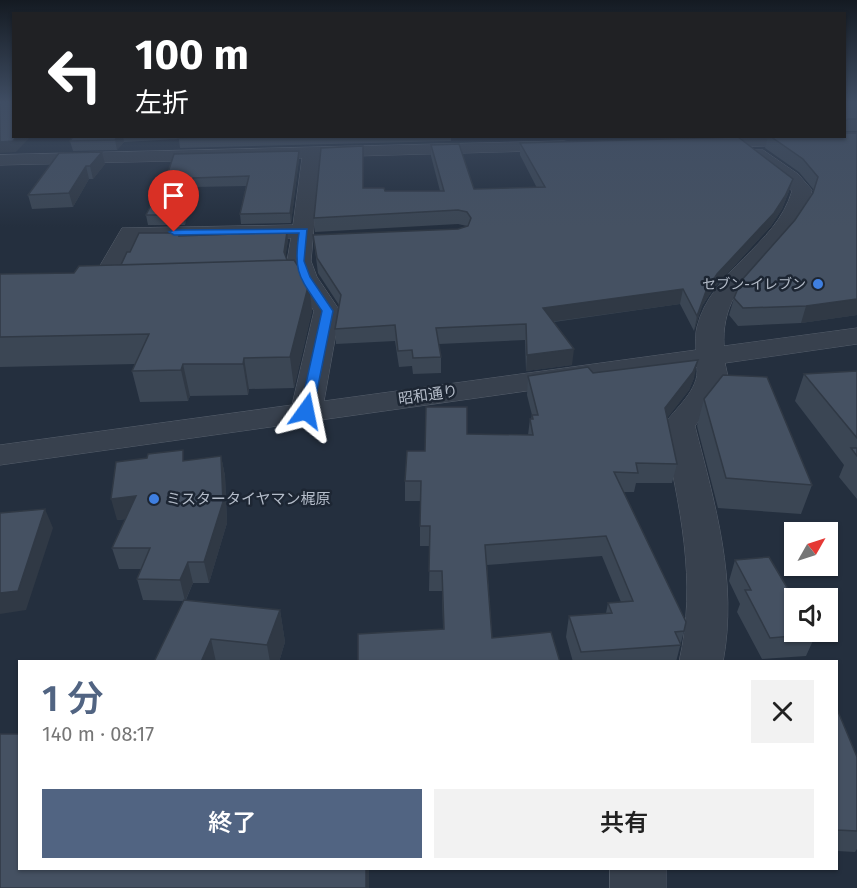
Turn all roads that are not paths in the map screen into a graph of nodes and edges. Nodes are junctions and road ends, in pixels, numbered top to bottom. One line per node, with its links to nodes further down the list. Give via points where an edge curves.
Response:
1 (745, 144): 8 (street, via 802,190 773,241 723,295 710,327)
2 (586, 145): 3 (street)
3 (312, 152): 4 (street); 5 (street)
4 (0, 160)
5 (310, 237): 6 (street, via 130,233 100,286); 9 (street, via 293,277 327,311)
6 (146, 284)
7 (857, 336): 8 (street, 昭和通り)
8 (710, 356): 9 (street, 昭和通り); 11 (street, via 713,376 679,426 707,557 709,637)
9 (306, 411): 10 (street, 昭和通り)
10 (0, 455)
11 (702, 660)
12 (638, 870): 13 (street)
13 (638, 888)

